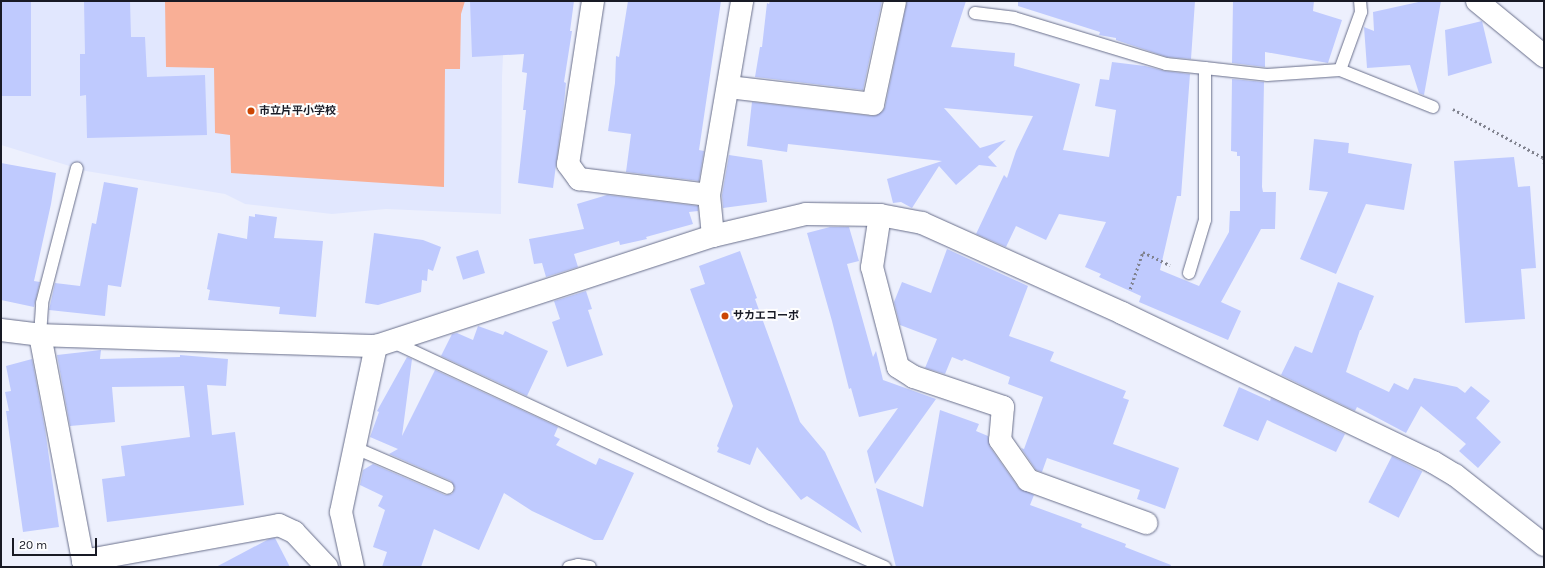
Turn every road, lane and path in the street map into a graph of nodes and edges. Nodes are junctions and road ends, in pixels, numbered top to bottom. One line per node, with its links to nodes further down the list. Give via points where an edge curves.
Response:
1 (593, 1): 15 (street, via 568,164 579,179)
2 (742, 1): 10 (street)
3 (895, 1): 10 (street, via 873,104)
4 (1360, 1): 9 (lane, via 1361,12)
5 (1477, 1): 7 (street)
6 (975, 13): 8 (lane, via 1014,18 1166,64)
7 (1544, 56)
8 (1205, 68): 9 (lane, via 1267,75); 18 (lane, via 1204,220)
9 (1340, 70): 11 (lane)
10 (729, 87): 15 (street)
11 (1433, 107)
12 (1454, 109): 13 (path, via 1544,158)
13 (1544, 163)
14 (77, 168): 21 (lane, via 42,303)
15 (709, 195): 17 (street)
16 (880, 216): 17 (street, via 806,214); 19 (street, via 922,223); 25 (street, via 872,268 898,368 914,377 1003,407 1000,440 1028,480)
17 (713, 236): 22 (street)
18 (1189, 273): 19 (path, via 1143,252)
19 (1122, 313): 26 (street, via 1433,462 1455,475)
20 (1, 330): 21 (street)
21 (40, 335): 22 (street); 27 (street)
22 (383, 343): 23 (street); 32 (lane)
23 (353, 447): 24 (lane); 29 (street, via 341,512)
24 (448, 488)
25 (1146, 522)
26 (1544, 544)
27 (84, 564): 28 (street, via 279,526 294,532)
28 (327, 567)
29 (353, 567)
30 (568, 567): 31 (lane)
31 (590, 567)
32 (885, 567)

